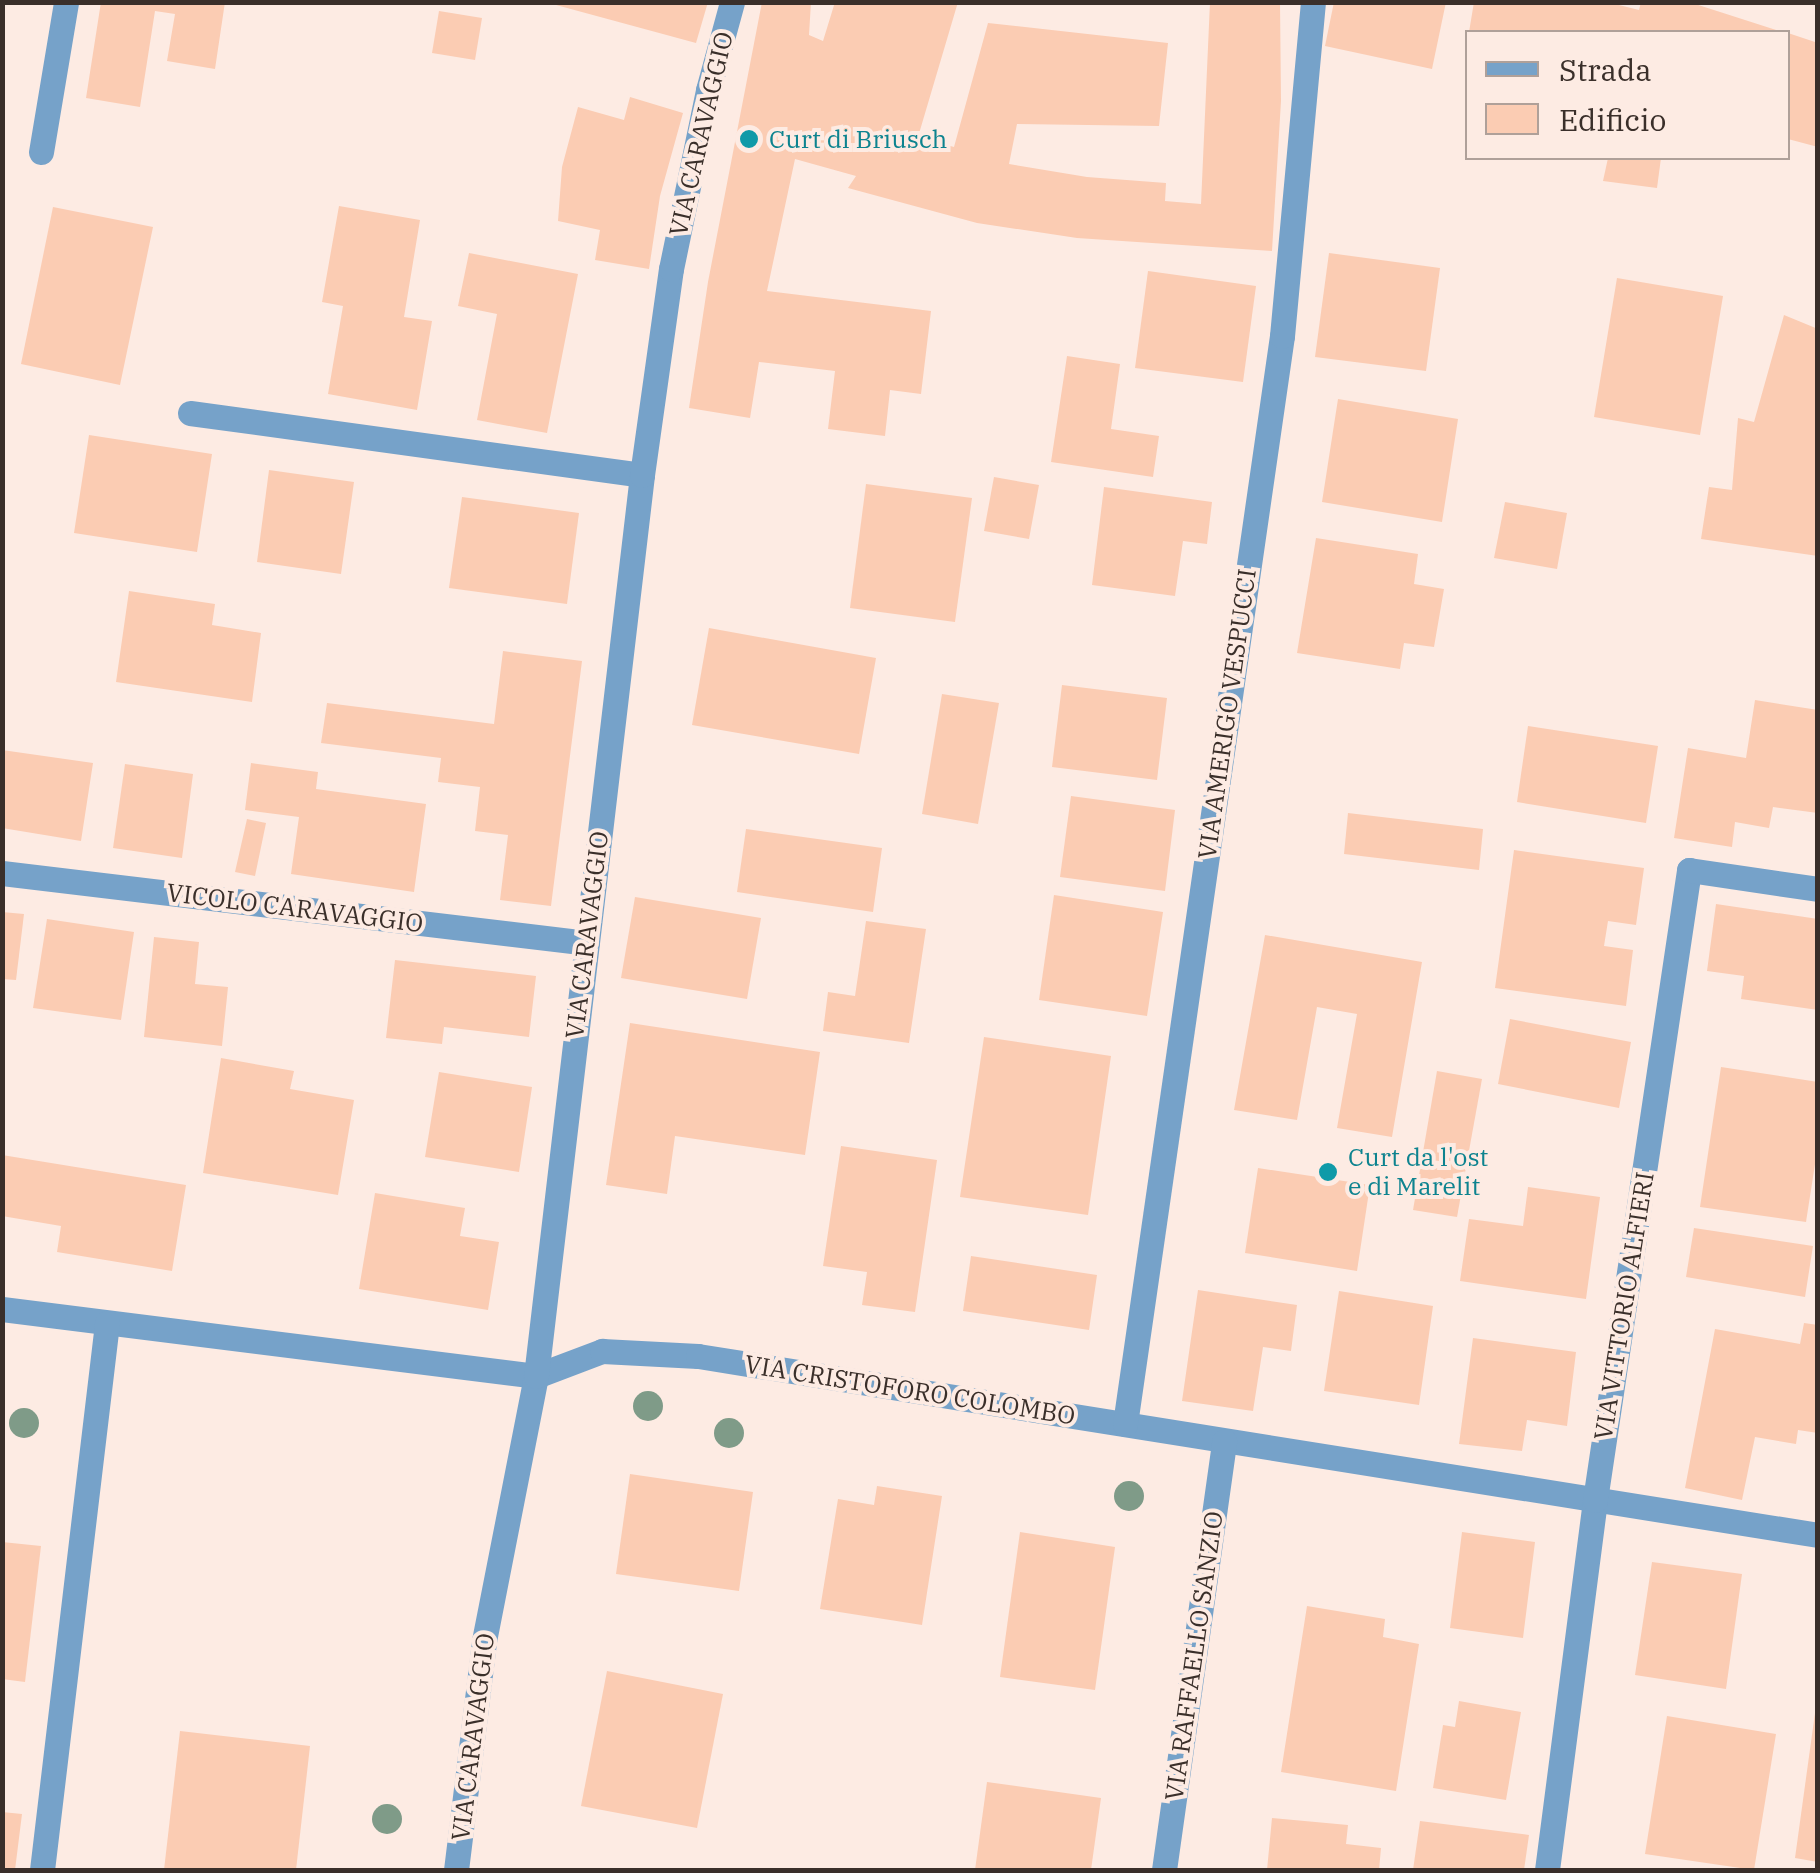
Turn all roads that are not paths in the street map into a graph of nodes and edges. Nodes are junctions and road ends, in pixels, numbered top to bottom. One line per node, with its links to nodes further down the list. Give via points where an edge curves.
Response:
1 (66, 2): 4 (street)
2 (732, 2): 6 (street, VIA CARAVAGGIO, via 671,269)
3 (1313, 2): 13 (street, VIA AMERIGO VESPUCCI, via 1282,336)
4 (41, 152)
5 (190, 413): 6 (street)
6 (642, 476): 9 (street, VIA CARAVAGGIO)
7 (2, 873): 9 (street, VICOLO CARAVAGGIO)
8 (1818, 889): 15 (street, VIA VITTORIO ALFIERI, via 1689,870)
9 (587, 943): 12 (street, VIA CARAVAGGIO)
10 (2, 1309): 11 (street, VIA CRISTOFORO COLOMBO)
11 (107, 1323): 12 (street, VIA CRISTOFORO COLOMBO); 17 (street)
12 (536, 1376): 13 (street, VIA CRISTOFORO COLOMBO, via 602,1350 651,1352); 18 (street, VIA CARAVAGGIO, via 484,1641)
13 (1125, 1424): 14 (street, VIA CRISTOFORO COLOMBO)
14 (1224, 1441): 15 (street, VIA CRISTOFORO COLOMBO); 19 (street, VIA RAFFAELLO SANZIO)
15 (1595, 1500): 16 (street, VIA CRISTOFORO COLOMBO); 20 (street, VIA VITTORIO ALFIERI)
16 (1818, 1535)
17 (42, 1870)
18 (456, 1870)
19 (1164, 1870)
20 (1547, 1870)

